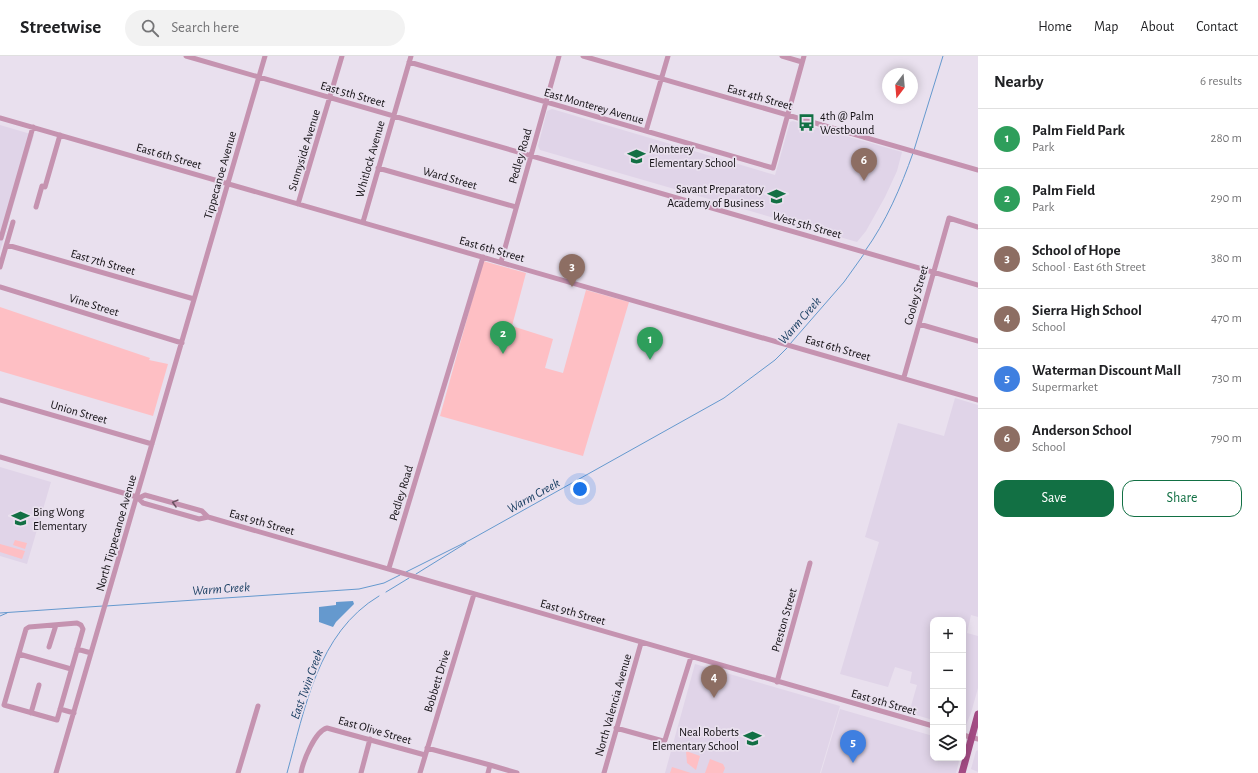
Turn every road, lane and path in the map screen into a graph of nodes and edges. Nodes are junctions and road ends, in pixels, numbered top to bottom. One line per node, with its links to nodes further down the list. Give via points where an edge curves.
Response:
1 (186, 56): 12 (street, East 5th Street)
2 (265, 56): 12 (street, Tippecanoe Avenue)
3 (342, 56): 14 (street, Sunnyside Avenue)
4 (411, 56): 10 (street, Whitlock Avenue)
5 (559, 56): 15 (street, Pedley Road)
6 (583, 56): 13 (street, East 4th Street)
7 (668, 56): 13 (street)
8 (782, 56): 11 (street)
9 (804, 56): 11 (street)
10 (409, 62): 15 (street, East Monterey Avenue); 17 (street, Whitlock Avenue)
11 (802, 62): 16 (street)
12 (259, 77): 14 (street, East 5th Street); 26 (street, Tippecanoe Avenue)
13 (662, 79): 16 (street, East 4th Street); 20 (street)
14 (330, 98): 17 (street, East 5th Street); 27 (street, Sunnyside Avenue)
15 (546, 102): 20 (street, East Monterey Avenue); 23 (street, Pedley Road)
16 (788, 115): 20 (street, East Monterey Avenue, via 773,168); 25 (street, East 4th Street)
17 (393, 116): 22 (street, East 5th Street); 24 (street, Whitlock Avenue)
18 (0, 118): 19 (street, East 6th Street)
19 (33, 127): 21 (street, East 6th Street); 33 (street)
20 (646, 132)
21 (60, 135): 26 (street, East 6th Street); 28 (street, via 45,187 42,186)
22 (515, 150): 23 (street, West 5th Street)
23 (531, 155): 29 (street, Pedley Road); 38 (street, West 5th Street)
24 (378, 168): 29 (street, Ward Street); 31 (street, Whitlock Avenue)
25 (978, 170)
26 (228, 183): 27 (street, East 6th Street); 41 (street, Tippecanoe Avenue)
27 (298, 204): 31 (street, East 6th Street)
28 (36, 207)
29 (516, 207): 36 (street, Pedley Road)
30 (13, 222): 34 (street)
31 (363, 222): 35 (street, East 6th Street)
32 (978, 227): 38 (street, Cooley Street, via 949,218)
33 (1, 238)
34 (7, 245): 37 (street); 41 (street, East 7th Street)
35 (483, 257): 36 (street, East 6th Street); 53 (street, Pedley Road)
36 (501, 262): 45 (street, East 6th Street)
37 (0, 268)
38 (933, 272): 39 (street, West 5th Street); 42 (street, Cooley Street)
39 (978, 285)
40 (0, 287): 43 (street, Vine Street)
41 (194, 299): 43 (street, North Tippecanoe Avenue)
42 (918, 324): 44 (street); 45 (street, Cooley Street)
43 (182, 342): 48 (street, North Tippecanoe Avenue)
44 (978, 342)
45 (904, 378): 47 (street, East 6th Street)
46 (0, 400): 48 (street, Union Street)
47 (978, 400)
48 (152, 444): 50 (street, North Tippecanoe Avenue)
49 (0, 457): 50 (street, East 9th Street)
50 (138, 497): 51 (street, East 9th Street, one-way to 50, via 202,511 145,495); 51 (street, East 9th Street, via 143,503 199,519); 59 (street, North Tippecanoe Avenue)
51 (208, 517): 53 (street, East 9th Street)
52 (810, 563): 63 (street, Preston Street)
53 (389, 568): 54 (street, East 9th Street)
54 (474, 594): 56 (street, East 9th Street); 74 (street, Bobbett Drive)
55 (56, 625): 57 (street); 58 (street, via 81,625 83,629); 60 (street, via 26,629)
56 (641, 643): 61 (street, East 9th Street); 71 (street, North Valencia Avenue)
57 (50, 647)
58 (77, 649): 59 (street); 62 (street)
59 (91, 653): 68 (street, North Tippecanoe Avenue)
60 (19, 654): 62 (street); 67 (street, via 4,705)
61 (691, 657): 63 (street, East 9th Street); 71 (street, via 666,740)
62 (71, 669): 66 (street)
63 (777, 682): 70 (street, East 9th Street)
64 (39, 685): 67 (street)
65 (258, 706): 78 (street)
66 (60, 709): 67 (street, via 57,720); 68 (street)
67 (31, 713)
68 (74, 713): 77 (street, North Tippecanoe Avenue)
69 (978, 714): 72 (main road)
70 (930, 725)
71 (616, 728): 84 (street, North Valencia Avenue)
72 (975, 738): 85 (main road)
73 (370, 739): 75 (street, East Olive Street); 79 (street, East Olive Street, via 339,730 321,730 302,765); 80 (street)
74 (427, 748): 75 (street, Bobbett Drive); 76 (street)
75 (425, 755): 81 (street, Bobbett Drive)
76 (490, 765): 82 (street); 83 (street)
77 (56, 773)
78 (238, 773)
79 (301, 773)
80 (361, 773)
81 (420, 773)
82 (488, 773)
83 (517, 773)
84 (604, 773)
85 (962, 773)

